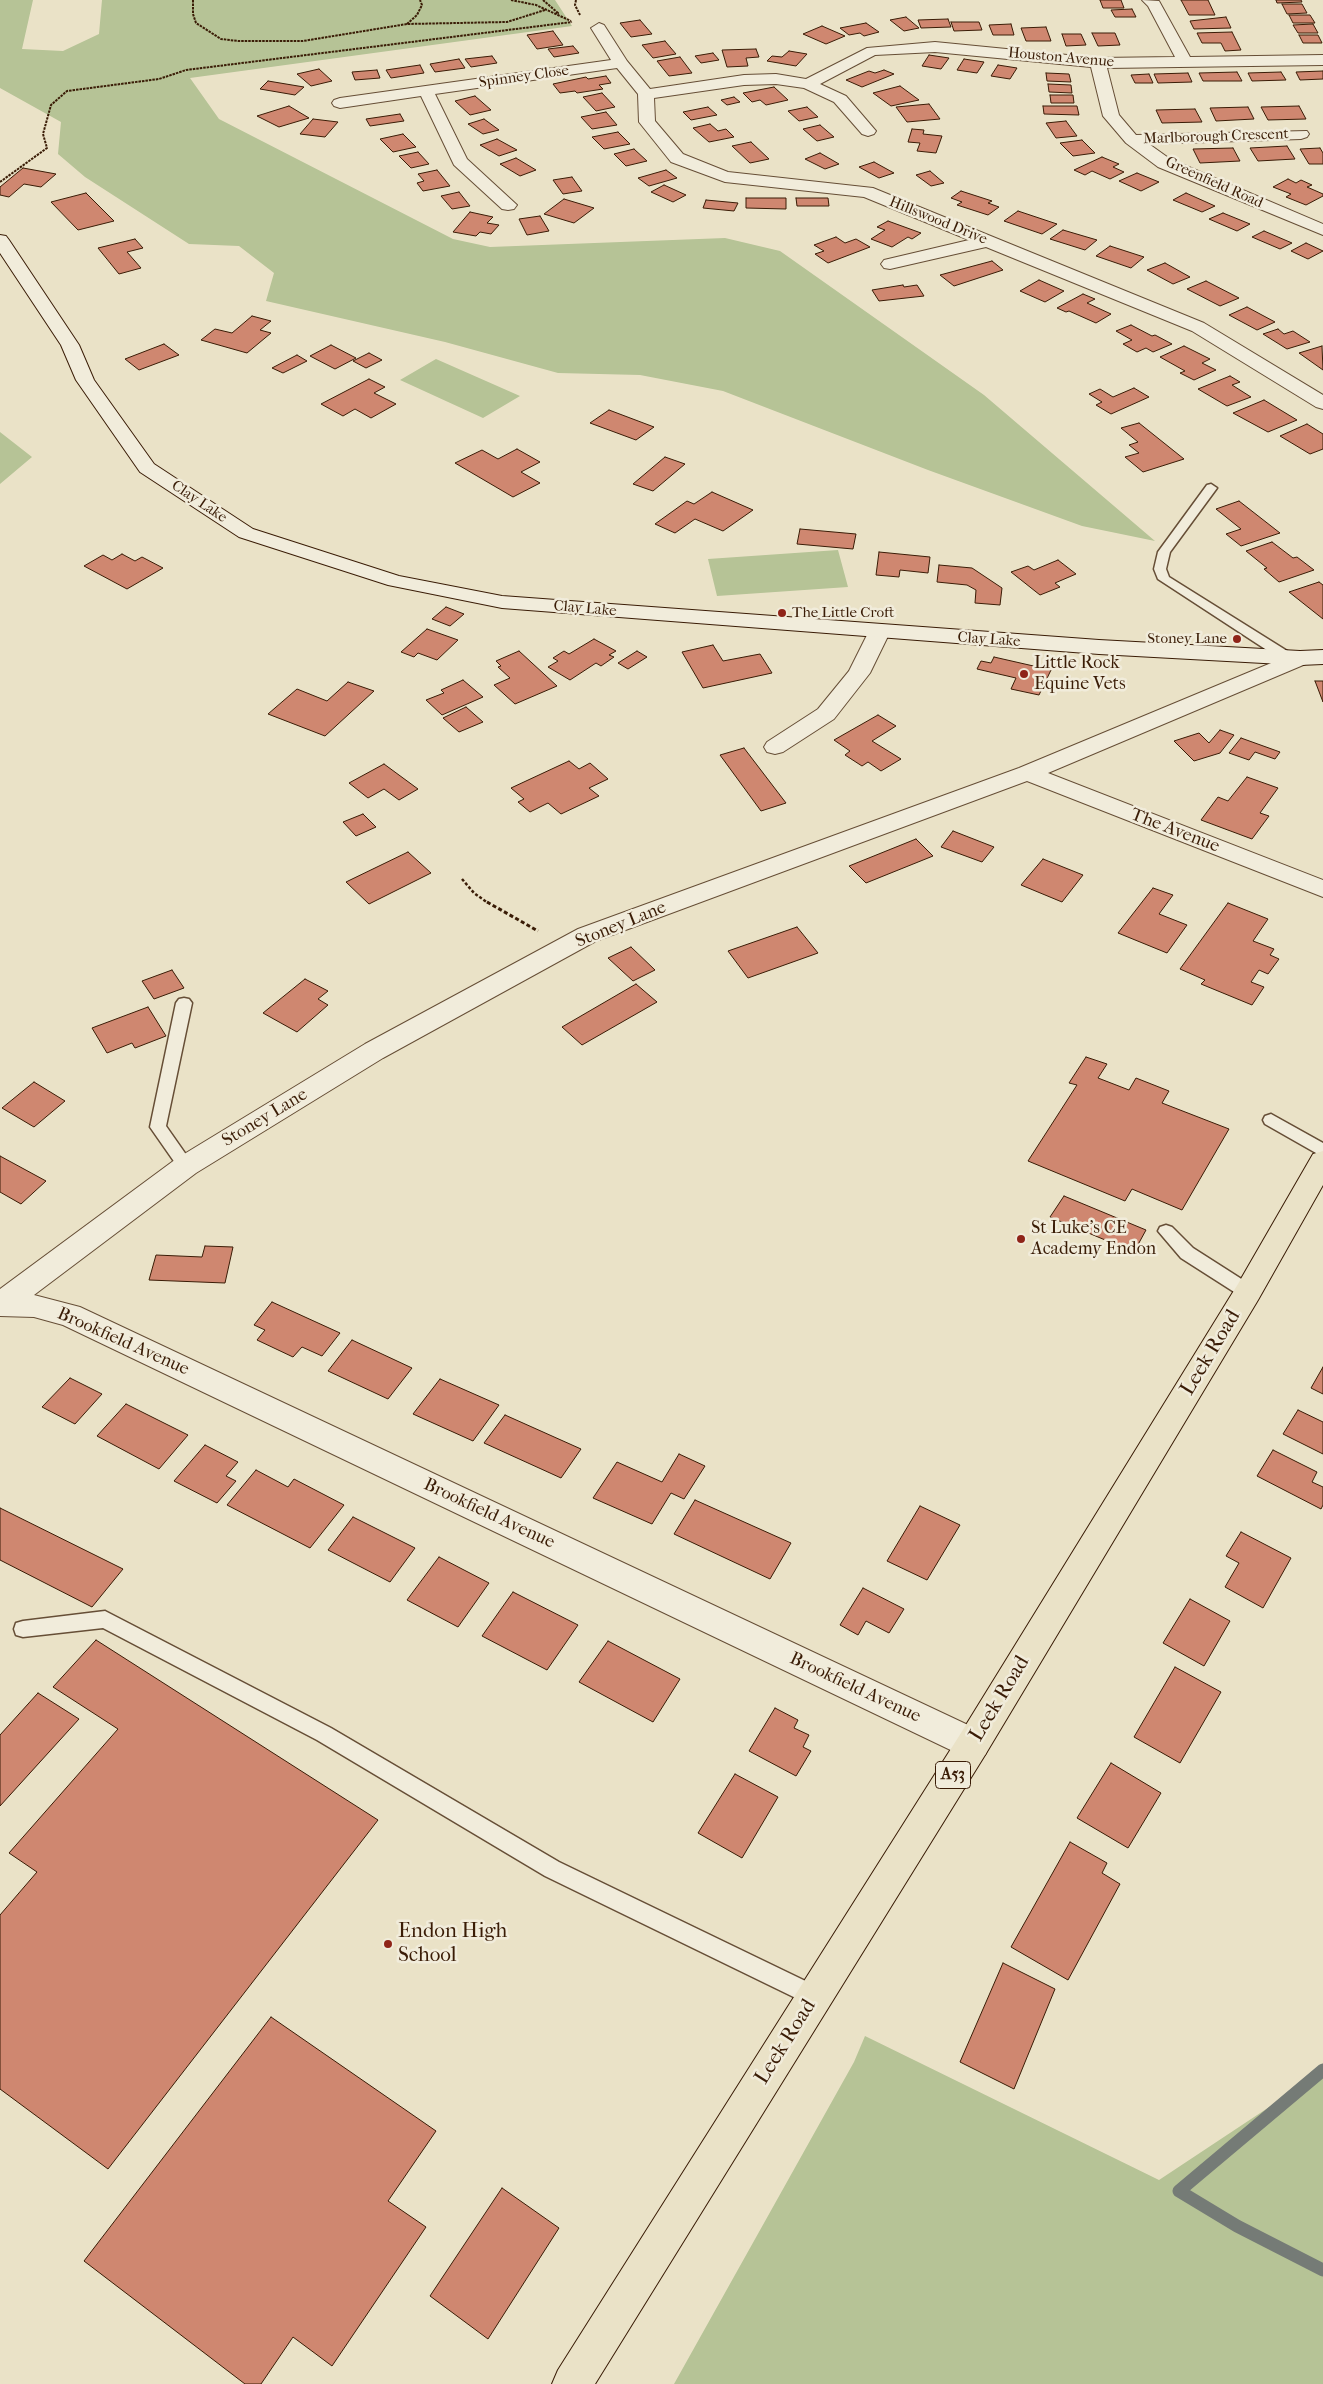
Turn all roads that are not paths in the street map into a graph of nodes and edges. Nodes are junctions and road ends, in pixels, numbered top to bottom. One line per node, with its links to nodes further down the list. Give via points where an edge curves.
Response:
1 (1149, 0): 5 (street)
2 (599, 28): 4 (street)
3 (1323, 60): 5 (street, Houston Avenue)
4 (621, 62): 8 (street, Spinney Close); 9 (street)
5 (1184, 62): 6 (street, Houston Avenue)
6 (1098, 63): 7 (street, Houston Avenue, via 935,46 872,51); 13 (street, Greenfield Road, via 1111,116)
7 (808, 84): 9 (street, via 776,79 744,80); 11 (street, via 840,100)
8 (426, 91): 10 (street, Spinney Close); 14 (street, via 460,161)
9 (646, 94): 17 (street, Hillswood Drive, via 647,122 677,158 726,178 868,192)
10 (340, 103)
11 (868, 131)
12 (1303, 133): 13 (street, Marlborough Crescent)
13 (1132, 140): 15 (street, Greenfield Road, via 1164,163)
14 (508, 206)
15 (1323, 230)
16 (0, 240): 21 (street, Clay Lake, via 70,345 85,380 148,468 246,533 395,581 502,602)
17 (987, 241): 18 (street); 19 (street, Hillswood Drive, via 1198,327)
18 (888, 265)
19 (1323, 402)
20 (1211, 488): 22 (lane, via 1164,552 1160,569 1164,579)
21 (879, 632): 22 (street, Clay Lake, via 1099,648); 23 (street, via 859,673 826,714)
22 (1303, 657): 24 (street, Stoney Lane)
23 (775, 747)
24 (1027, 773): 25 (street, The Avenue); 30 (street, Stoney Lane, via 587,935 374,1051)
25 (1323, 888)
26 (184, 1003): 30 (lane, via 158,1126)
27 (1271, 1120): 28 (lane)
28 (1323, 1151)
29 (1323, 1161): 32 (highway, Leek Road / A53)
30 (186, 1166): 33 (street, Stoney Lane)
31 (1166, 1231): 32 (lane, via 1187,1253)
32 (1248, 1292): 35 (highway, Leek Road / A53)
33 (0, 1305): 35 (street, Brookfield Avenue, via 34,1306 70,1315)
34 (23, 1629): 36 (lane, via 105,1619 324,1734 552,1869)
35 (972, 1744): 36 (highway, Leek Road / A53)
36 (814, 1996): 37 (highway, Leek Road / A53)
37 (572, 2384)

